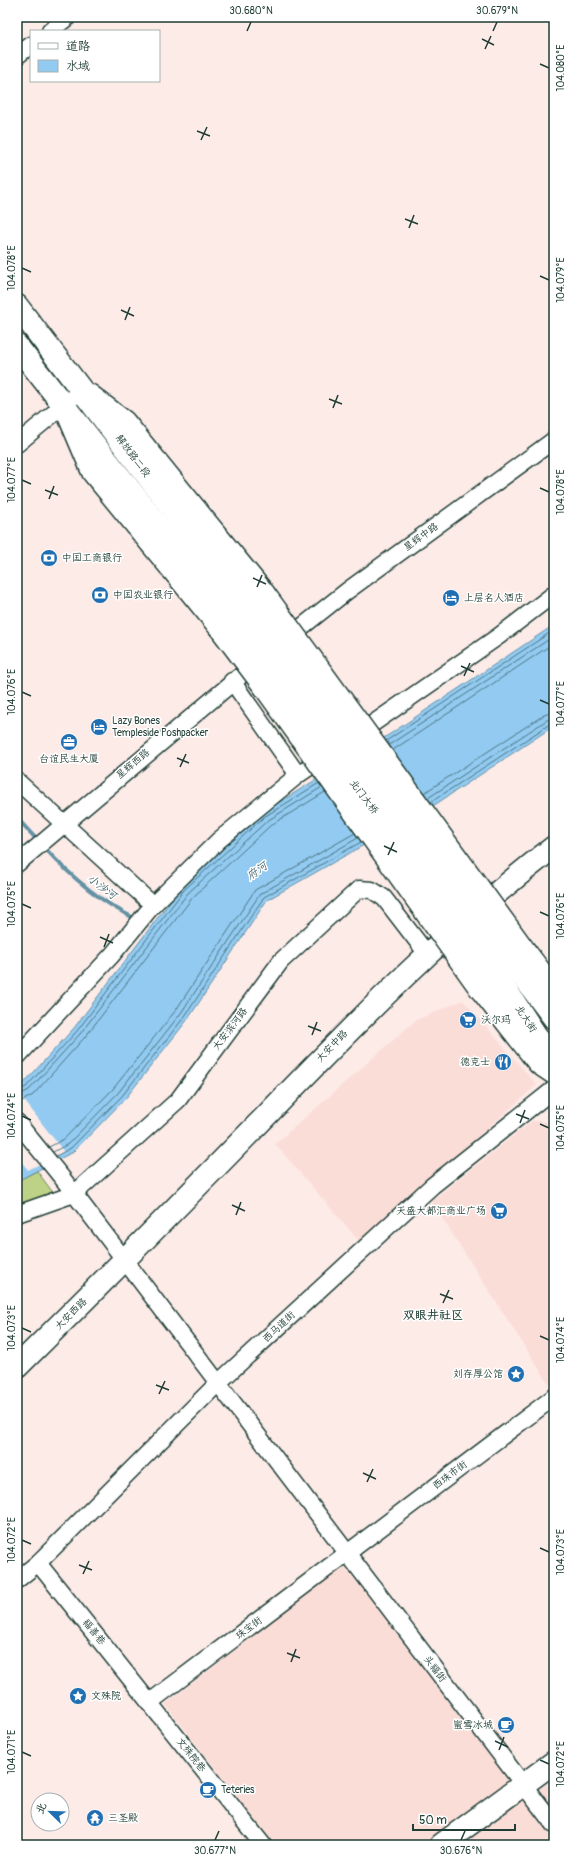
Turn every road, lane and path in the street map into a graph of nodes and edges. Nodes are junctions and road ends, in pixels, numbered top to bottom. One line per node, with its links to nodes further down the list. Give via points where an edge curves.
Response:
1 (68, 17): 2 (street)
2 (51, 30)
3 (30, 47): 4 (street)
4 (17, 56)
5 (17, 306): 7 (street, 解放路二段)
6 (17, 346): 8 (street)
7 (83, 390): 8 (street); 12 (street, 解放路二段)
8 (64, 404): 10 (street); 12 (street)
9 (554, 440): 13 (street, 星辉中路, via 347,591)
10 (17, 444)
11 (554, 594): 15 (street, via 499,636)
12 (241, 611): 22 (street, 北门大桥, bridge); 22 (street, bridge)
13 (289, 637): 14 (street, 星辉西路)
14 (232, 681): 15 (street); 17 (street, 星辉西路)
15 (298, 775): 20 (street, via 219,840)
16 (17, 781): 17 (street)
17 (59, 828): 19 (street, 星辉西路); 20 (street)
18 (554, 847): 21 (street, 大安中路, via 498,891)
19 (18, 863)
20 (150, 909): 25 (street, via 71,1000)
21 (427, 954): 30 (street, 大安滨河路, via 384,898 372,890 359,889 281,961 178,1100); 32 (street, 大安中路, via 347,1031)
22 (504, 970): 23 (street); 24 (street); 26 (street, 北大街); 27 (street, via 539,1063)
23 (554, 990)
24 (554, 1018)
25 (17, 1057)
26 (554, 1063)
27 (554, 1073)
28 (554, 1089): 34 (street, 西马道街, via 432,1186)
29 (17, 1122): 30 (street, 头福街)
30 (74, 1194): 31 (street, 大安滨河路); 32 (street, 头福街)
31 (17, 1214)
32 (124, 1260): 33 (street, 大安西路); 34 (street, 头福街)
33 (17, 1367)
34 (218, 1383): 36 (street, 头福街); 37 (street, 西马道街)
35 (554, 1397): 36 (street, 西珠市街)
36 (347, 1553): 39 (street, 珠宝街); 41 (street, 头福街)
37 (38, 1563): 38 (street, 西马道街); 39 (street, 福善巷)
38 (17, 1580)
39 (150, 1702): 43 (street, 文殊院巷)
40 (554, 1762): 41 (street)
41 (523, 1785): 42 (street, 头福街); 44 (street)
42 (554, 1825)
43 (263, 1845)
44 (441, 1845)

